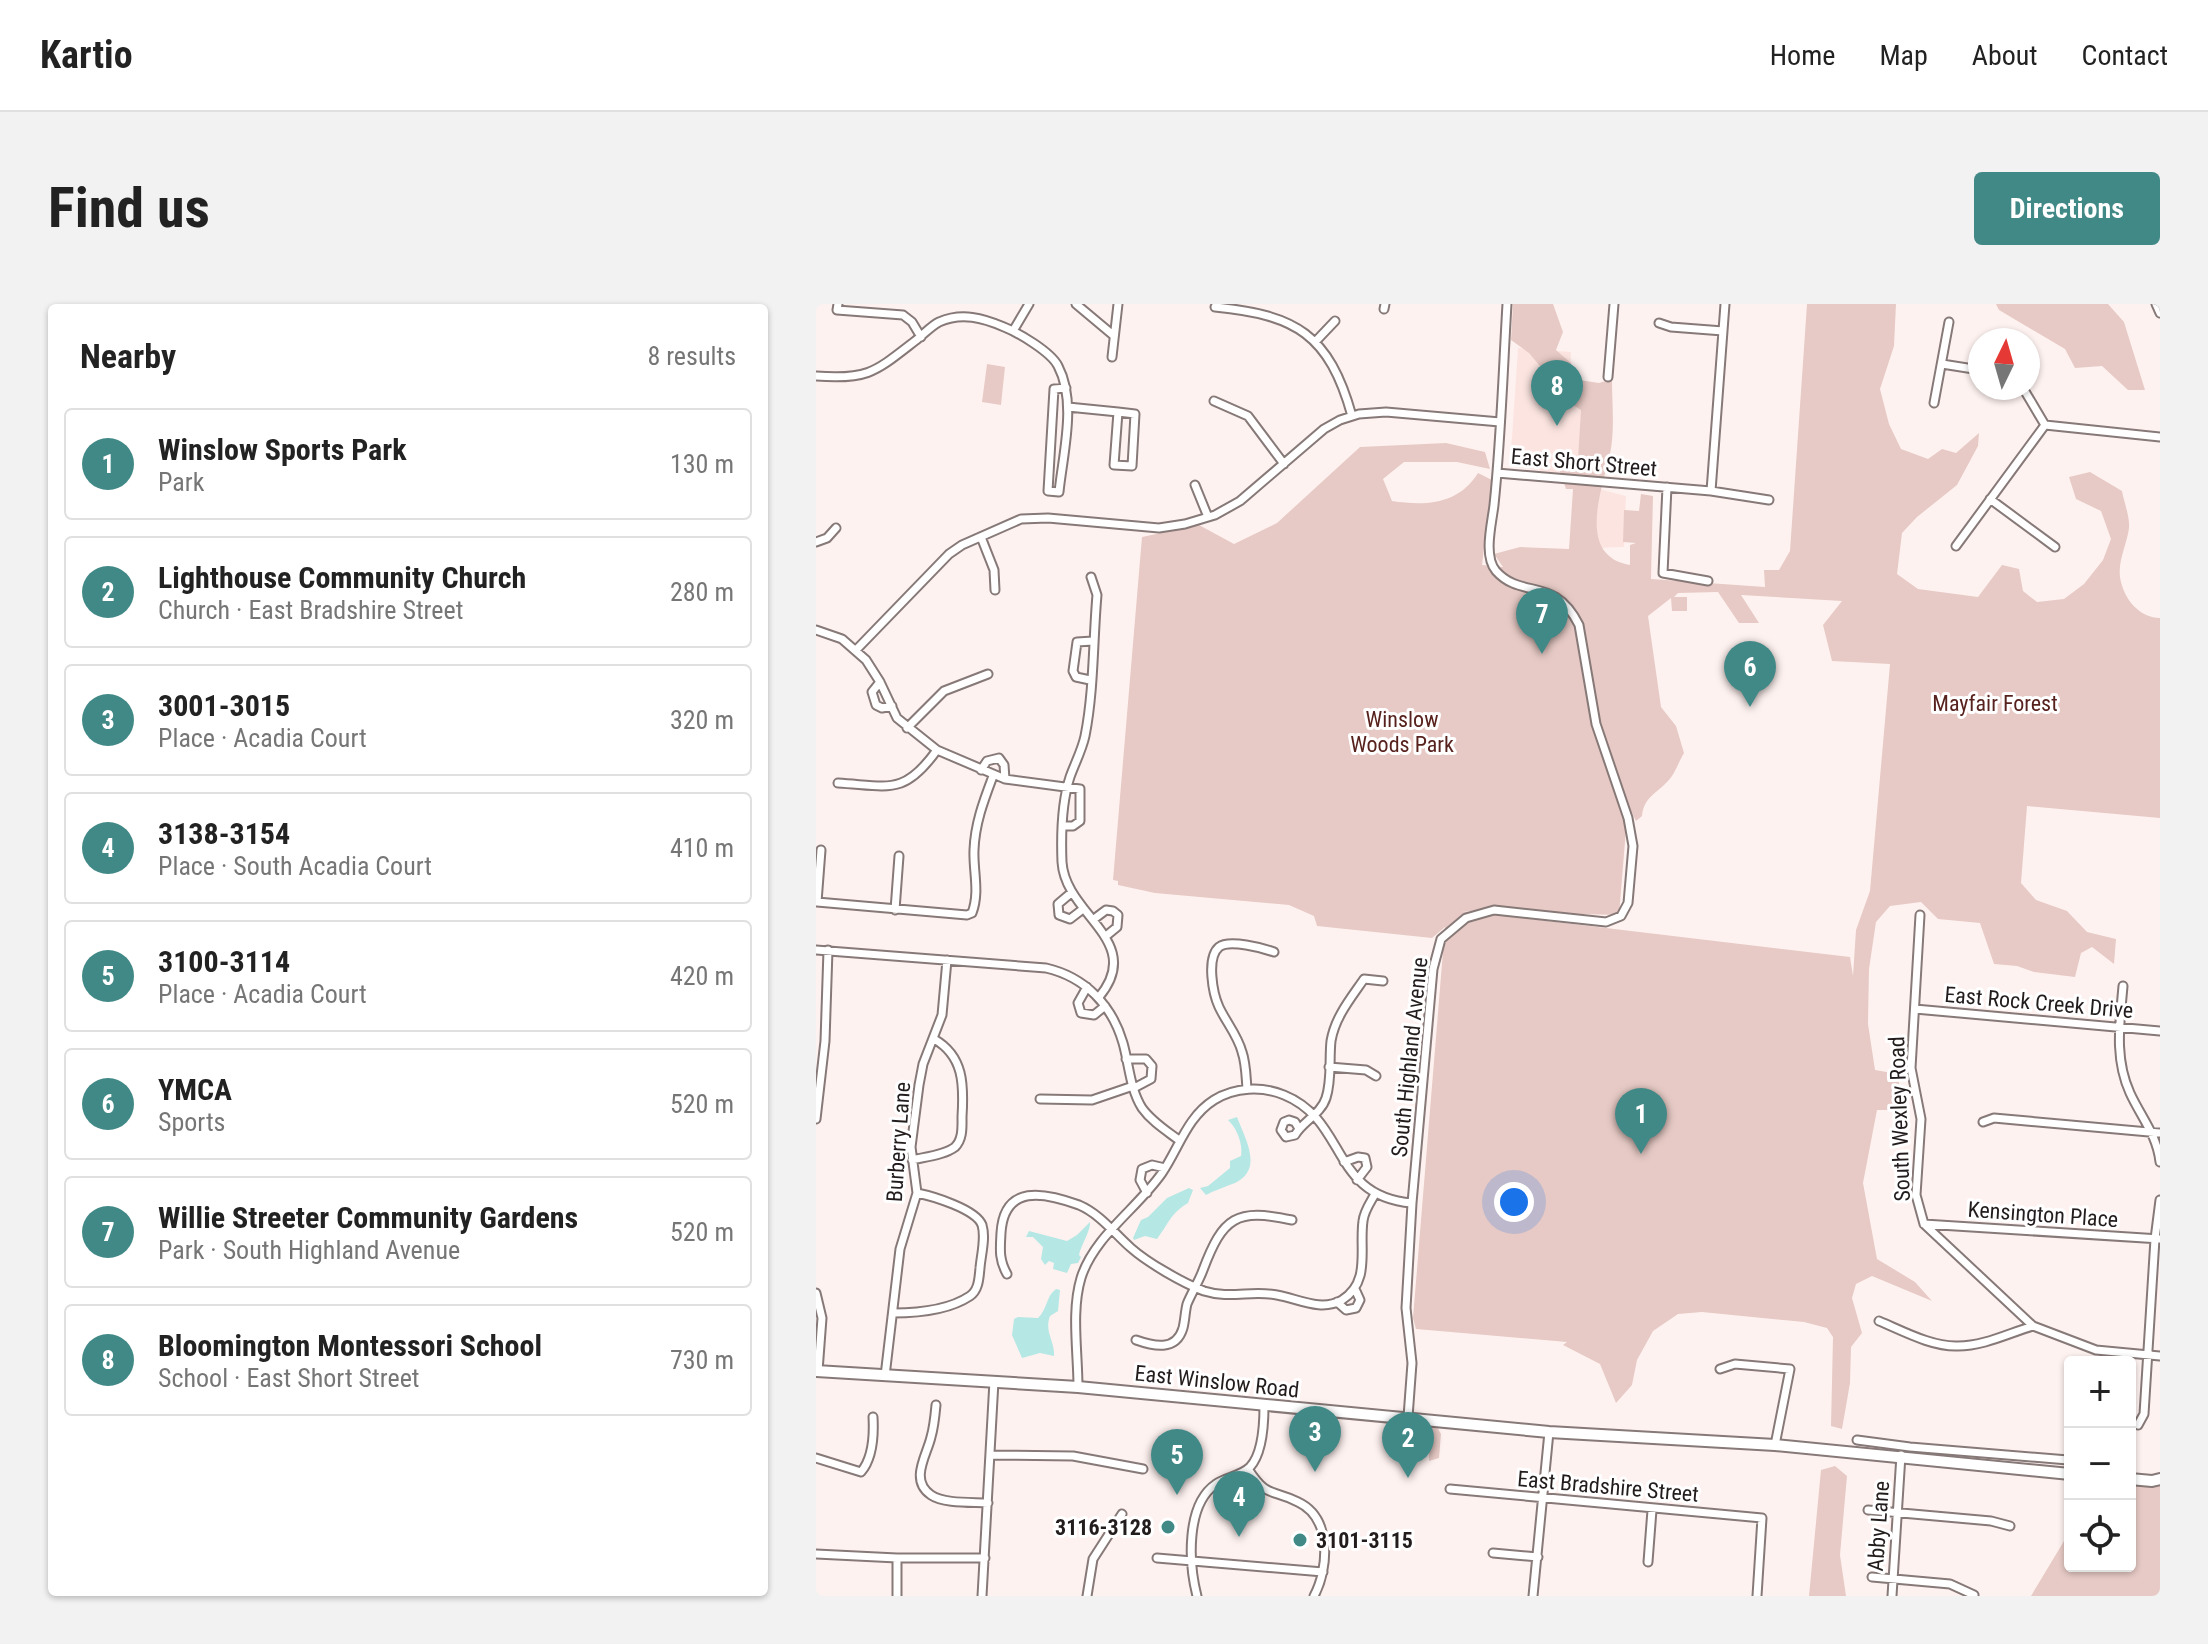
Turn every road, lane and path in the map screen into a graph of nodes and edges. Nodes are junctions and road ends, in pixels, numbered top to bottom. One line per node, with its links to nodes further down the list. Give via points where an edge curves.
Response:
1 (838, 304): 12 (street, via 837,310)
2 (896, 304): 12 (street)
3 (1029, 304): 16 (street)
4 (1076, 304): 18 (street)
5 (1118, 304): 18 (street)
6 (1507, 304): 33 (street, South Highland Avenue)
7 (1614, 304): 25 (street)
8 (1725, 304): 17 (street)
9 (2156, 304): 11 (street)
10 (1215, 307): 20 (street, via 1269,315)
11 (2160, 313)
12 (895, 315): 19 (street, via 912,322)
13 (1335, 321): 20 (street)
14 (1949, 322): 22 (street)
15 (1659, 323): 17 (street)
16 (1013, 331): 19 (street, via 981,318 955,317); 26 (street, via 1057,363)
17 (1723, 331): 40 (street)
18 (1113, 335): 21 (street)
19 (921, 337): 24 (street, via 880,368 854,378)
20 (1315, 342): 32 (street, via 1336,370)
21 (1112, 357)
22 (1942, 364): 23 (street); 29 (street)
23 (1968, 368)
24 (816, 376)
25 (1608, 377)
26 (1066, 388): 30 (street); 30 (street, via 1054,389 1048,491 1059,492)
27 (2030, 400): 34 (street)
28 (1214, 401): 36 (street, via 1248,416)
29 (1934, 403)
30 (1068, 407): 31 (street)
31 (1118, 412): 31 (street, via 1135,414 1132,466 1114,465)
32 (1352, 416): 33 (street, via 1386,412); 36 (street, via 1324,429)
33 (1500, 422): 37 (street, South Highland Avenue)
34 (2045, 425): 35 (street); 41 (street)
35 (2160, 437)
36 (1284, 464): 43 (street, via 1240,501)
37 (1497, 473): 39 (street, East Short Street); 110 (street, South Highland Avenue, via 1490,548 1496,572 1561,599 1579,625 1596,724 1633,846 1628,903 1621,916 1606,922 1494,910 1466,918 1441,939 1433,969)
38 (1195, 485): 43 (street)
39 (1667, 487): 40 (street, East Short Street); 50 (street, East Short Street, via 1663,573)
40 (1711, 491): 42 (street, East Short Street)
41 (1990, 499): 47 (street); 48 (street)
42 (1769, 500)
43 (1208, 517): 45 (street, via 1159,528 1028,518)
44 (836, 528): 46 (street)
45 (981, 537): 51 (street, via 996,577); 54 (street, via 949,554)
46 (816, 542)
47 (1956, 546)
48 (2055, 547)
49 (1091, 577): 53 (street, via 1097,595)
50 (1708, 581)
51 (995, 590)
52 (816, 630): 54 (street)
53 (1093, 641): 56 (street); 56 (street, via 1077,642 1073,671)
54 (856, 650): 57 (street)
55 (988, 674): 59 (street, via 944,691)
56 (1090, 680): 65 (street, via 1085,737)
57 (880, 682): 58 (street); 58 (street, via 872,692 876,705)
58 (892, 706): 59 (street)
59 (907, 728): 60 (street)
60 (937, 750): 61 (street); 64 (street, via 918,775 894,786)
61 (981, 770): 62 (street); 63 (street, via 987,761 999,758)
62 (993, 776): 63 (street); 71 (street, via 976,831 972,913)
63 (1005, 779): 65 (street)
64 (838, 783)
65 (1068, 786): 66 (street); 66 (street, via 1082,791 1080,819)
66 (1064, 826): 69 (street, via 1063,870)
67 (821, 850): 71 (street, via 817,902)
68 (899, 856): 71 (street)
69 (1071, 893): 70 (street); 70 (street, via 1058,904 1059,915 1070,919)
70 (1083, 909): 73 (street)
71 (895, 910)
72 (1920, 915): 84 (street, South Wexley Road)
73 (1094, 919): 74 (street); 74 (street, via 1106,910 1118,915 1117,927)
74 (1106, 936): 82 (street, via 1112,979)
75 (816, 950): 76 (street)
76 (828, 950): 78 (street); 95 (street)
77 (1274, 952): 92 (street, via 1226,944 1215,950 1213,992 1243,1053)
78 (947, 960): 81 (street, via 1046,968); 87 (street, Burberry Lane)
79 (1383, 981): 89 (street, via 1364,979 1342,1012)
80 (2123, 986): 85 (street)
81 (1087, 987): 82 (street); 83 (street, via 1078,1003 1081,1013 1094,1015)
82 (1099, 997): 83 (street)
83 (1105, 1006): 88 (street)
84 (1915, 1009): 85 (street, East Rock Creek Drive); 112 (street, South Wexley Road, via 1911,1068 1921,1119 1916,1195)
85 (2120, 1028): 86 (street, East Rock Creek Drive); 98 (street, via 2120,1065)
86 (2160, 1031)
87 (934, 1039): 101 (street, Burberry Lane, via 920,1073); 101 (street, via 950,1050 959,1066 964,1090 961,1136 950,1149)
88 (1126, 1059): 91 (street); 91 (street, via 1146,1059 1153,1071 1149,1082)
89 (1329, 1067): 90 (street, via 1366,1070); 94 (street, via 1326,1100)
90 (1376, 1076)
91 (1133, 1087): 93 (street, via 1092,1100); 100 (street, via 1148,1115)
92 (1247, 1089): 94 (street, via 1287,1096); 100 (street, via 1206,1105)
93 (1040, 1099)
94 (1314, 1115): 97 (street); 102 (street)
95 (816, 1119)
96 (1983, 1122): 98 (street, via 1994,1118)
97 (1298, 1127)
98 (2151, 1132): 99 (street); 103 (street)
99 (2160, 1133)
100 (1180, 1141): 104 (street)
101 (912, 1160): 106 (street, Burberry Lane)
102 (1344, 1162): 105 (street); 105 (street, via 1365,1158 1367,1167)
103 (2160, 1162)
104 (1165, 1168): 107 (street); 107 (street, via 1142,1169 1140,1180)
105 (1357, 1180): 108 (street)
106 (917, 1193): 120 (street, Burberry Lane, via 900,1249); 120 (street, via 979,1220 979,1283 971,1296 934,1310)
107 (1147, 1193): 113 (street)
108 (1375, 1194): 110 (street); 117 (street, via 1362,1223 1361,1273)
109 (2160, 1200): 114 (street)
110 (1412, 1203): 134 (street, South Highland Avenue, via 1406,1308 1412,1363)
111 (1292, 1220): 116 (street, via 1253,1216 1229,1224 1213,1242)
112 (1924, 1224): 114 (street, Kensington Place); 122 (street)
113 (1113, 1230): 115 (street, via 1074,1204 1038,1195 1018,1198 1002,1218 999,1253); 116 (street, via 1138,1254); 130 (street, via 1093,1252 1080,1281)
114 (2158, 1239): 124 (street)
115 (1007, 1274)
116 (1195, 1287): 119 (street, via 1222,1295 1269,1293 1317,1305); 123 (street, via 1183,1330 1174,1341 1161,1346)
117 (1355, 1289): 119 (street); 119 (street, via 1360,1300 1356,1308 1346,1310)
118 (816, 1293): 127 (street, via 822,1318)
119 (1337, 1302)
120 (893, 1313): 128 (street, Burberry Lane)
121 (1879, 1321): 122 (street, via 1956,1347)
122 (2033, 1326): 124 (street, via 2096,1350)
123 (1136, 1340)
124 (2147, 1354): 125 (street); 135 (street, via 2144,1414)
125 (2160, 1356)
126 (1720, 1369): 138 (street, via 1735,1364 1790,1369)
127 (817, 1371): 128 (main road, East Winslow Road)
128 (885, 1376): 129 (main road, East Winslow Road)
129 (994, 1381): 130 (main road, East Winslow Road); 140 (street)
130 (1078, 1387): 132 (main road, East Winslow Road)
131 (936, 1405): 151 (street, via 921,1481 931,1495)
132 (1264, 1406): 134 (main road, East Winslow Road); 145 (street, via 1257,1456)
133 (873, 1417): 141 (street, via 867,1465 861,1472)
134 (1408, 1417): 136 (main road, East Winslow Road)
135 (2138, 1425)
136 (1549, 1432): 138 (main road, East Winslow Road); 150 (street)
137 (1857, 1440): 139 (street)
138 (1775, 1445): 142 (main road, East Winslow Road)
139 (1901, 1445): 142 (street); 143 (street)
140 (991, 1455): 144 (street, via 1073,1456); 151 (street)
141 (816, 1458)
142 (1901, 1459): 146 (main road, East Winslow Road); 154 (street, Abby Lane)
143 (2064, 1460)
144 (1143, 1469)
145 (1248, 1469): 163 (street, via 1214,1485 1205,1497 1193,1527); 165 (street, via 1262,1489 1300,1502 1315,1518 1324,1542)
146 (2064, 1473)
147 (2160, 1479): 148 (main road)
148 (2136, 1480)
149 (1450, 1489): 150 (street, East Bradshire Street)
150 (1543, 1499): 152 (street, East Bradshire Street); 159 (street)
151 (988, 1503): 161 (street)
152 (1652, 1510): 164 (street); 175 (street, East Bradshire Street, via 1762,1518)
153 (1868, 1510): 154 (street)
154 (1898, 1512): 156 (street); 167 (street, Abby Lane)
155 (1122, 1514): 171 (street, via 1093,1559)
156 (2010, 1526)
157 (1493, 1553): 159 (street)
158 (816, 1554): 160 (street)
159 (1538, 1557): 174 (street)
160 (897, 1558): 161 (street); 169 (street)
161 (985, 1558): 170 (street)
162 (1157, 1558): 163 (street)
163 (1190, 1561): 165 (street); 172 (street)
164 (1648, 1562)
165 (1323, 1572): 173 (street)
166 (1872, 1577): 167 (street)
167 (1892, 1578): 168 (street, via 1950,1584); 176 (street, Abby Lane)
168 (1974, 1595)
169 (897, 1596)
170 (982, 1596)
171 (1087, 1596)
172 (1197, 1596)
173 (1314, 1596)
174 (1533, 1596)
175 (1757, 1596)
176 (1892, 1596)

